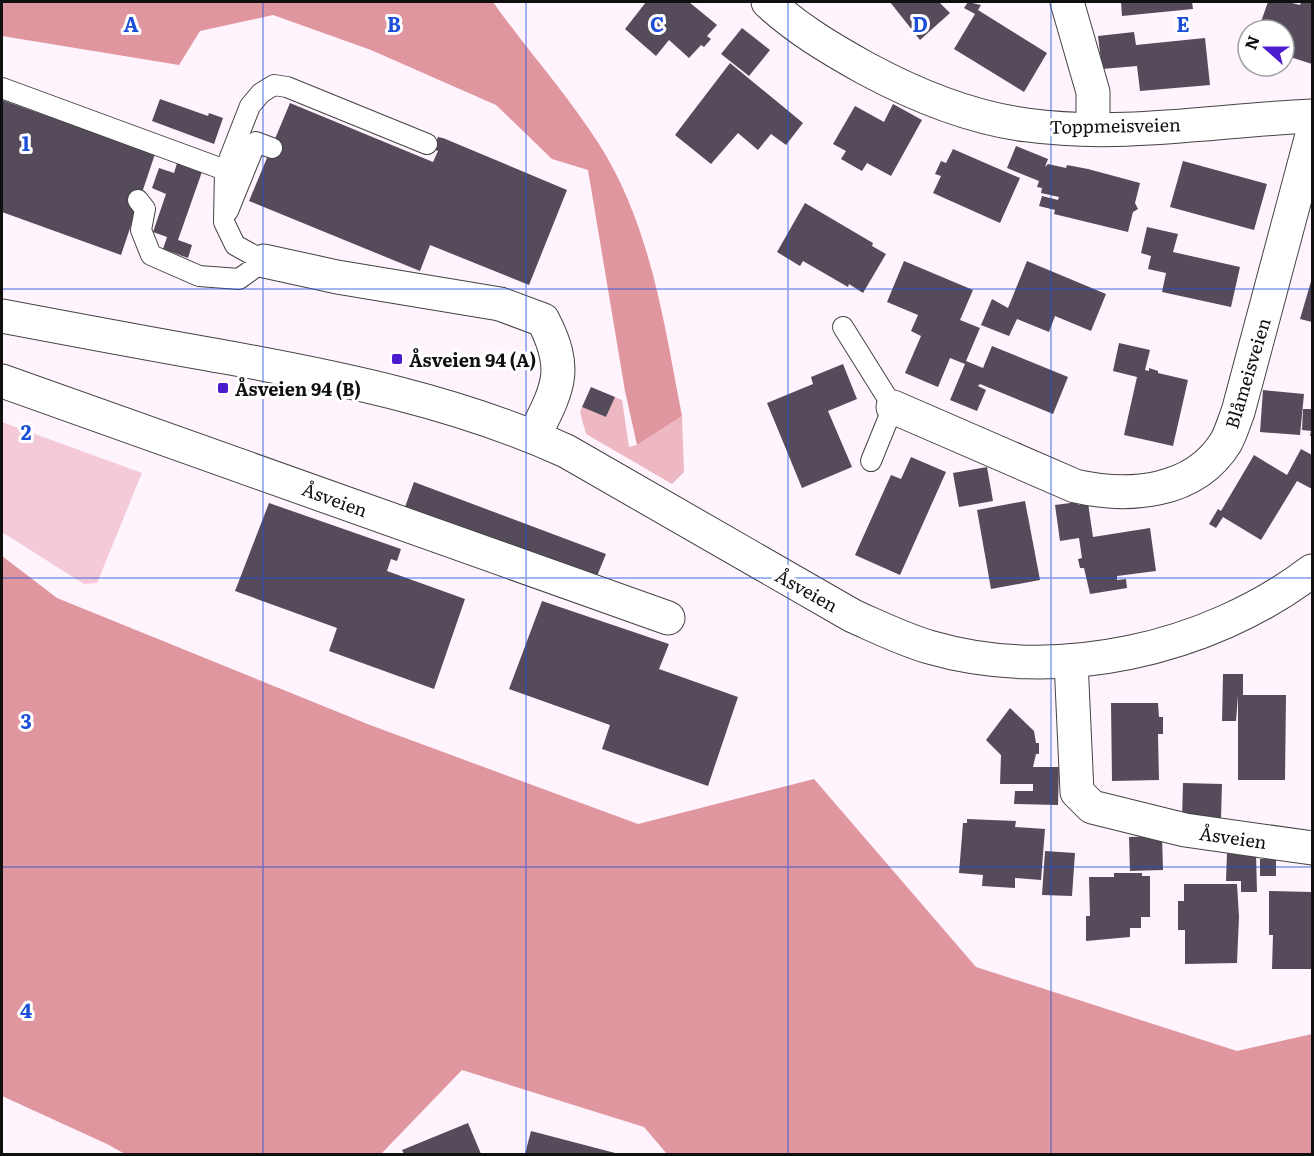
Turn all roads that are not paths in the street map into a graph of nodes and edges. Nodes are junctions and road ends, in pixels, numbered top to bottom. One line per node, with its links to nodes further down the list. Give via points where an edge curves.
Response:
1 (768, 2): 5 (street, Toppmeisveien, via 787,19 894,84 951,106 1028,125)
2 (1067, 2): 5 (street, via 1093,92)
3 (2, 88): 9 (lane)
4 (1312, 116): 5 (street, Toppmeisveien)
5 (1094, 129)
6 (1312, 135): 16 (street, Blåmeisveien, via 1238,412 1226,442 1209,463 1185,480 1134,493 1106,493 1075,486)
7 (427, 144): 9 (lane, via 274,85 250,106)
8 (272, 148): 11 (lane, via 256,142)
9 (225, 170): 11 (lane)
10 (138, 200): 12 (lane, via 145,209 141,230 151,255 199,276 239,279)
11 (224, 222): 12 (lane, via 235,244)
12 (264, 261): 17 (street, via 500,304 543,320 557,348 560,374)
13 (2, 316): 17 (street, Åsveien, via 308,372 459,411)
14 (843, 327): 16 (lane)
15 (2, 381): 20 (street, Åsveien)
16 (893, 407): 18 (lane)
17 (534, 436): 21 (street, Åsveien, via 813,595 893,634 961,655)
18 (871, 461)
19 (1312, 571): 21 (street, Åsveien, via 1251,610 1208,630 1117,656)
20 (668, 618)
21 (1071, 661): 22 (street, Åsveien, via 1077,792 1092,807 1185,830)
22 (1312, 848)

